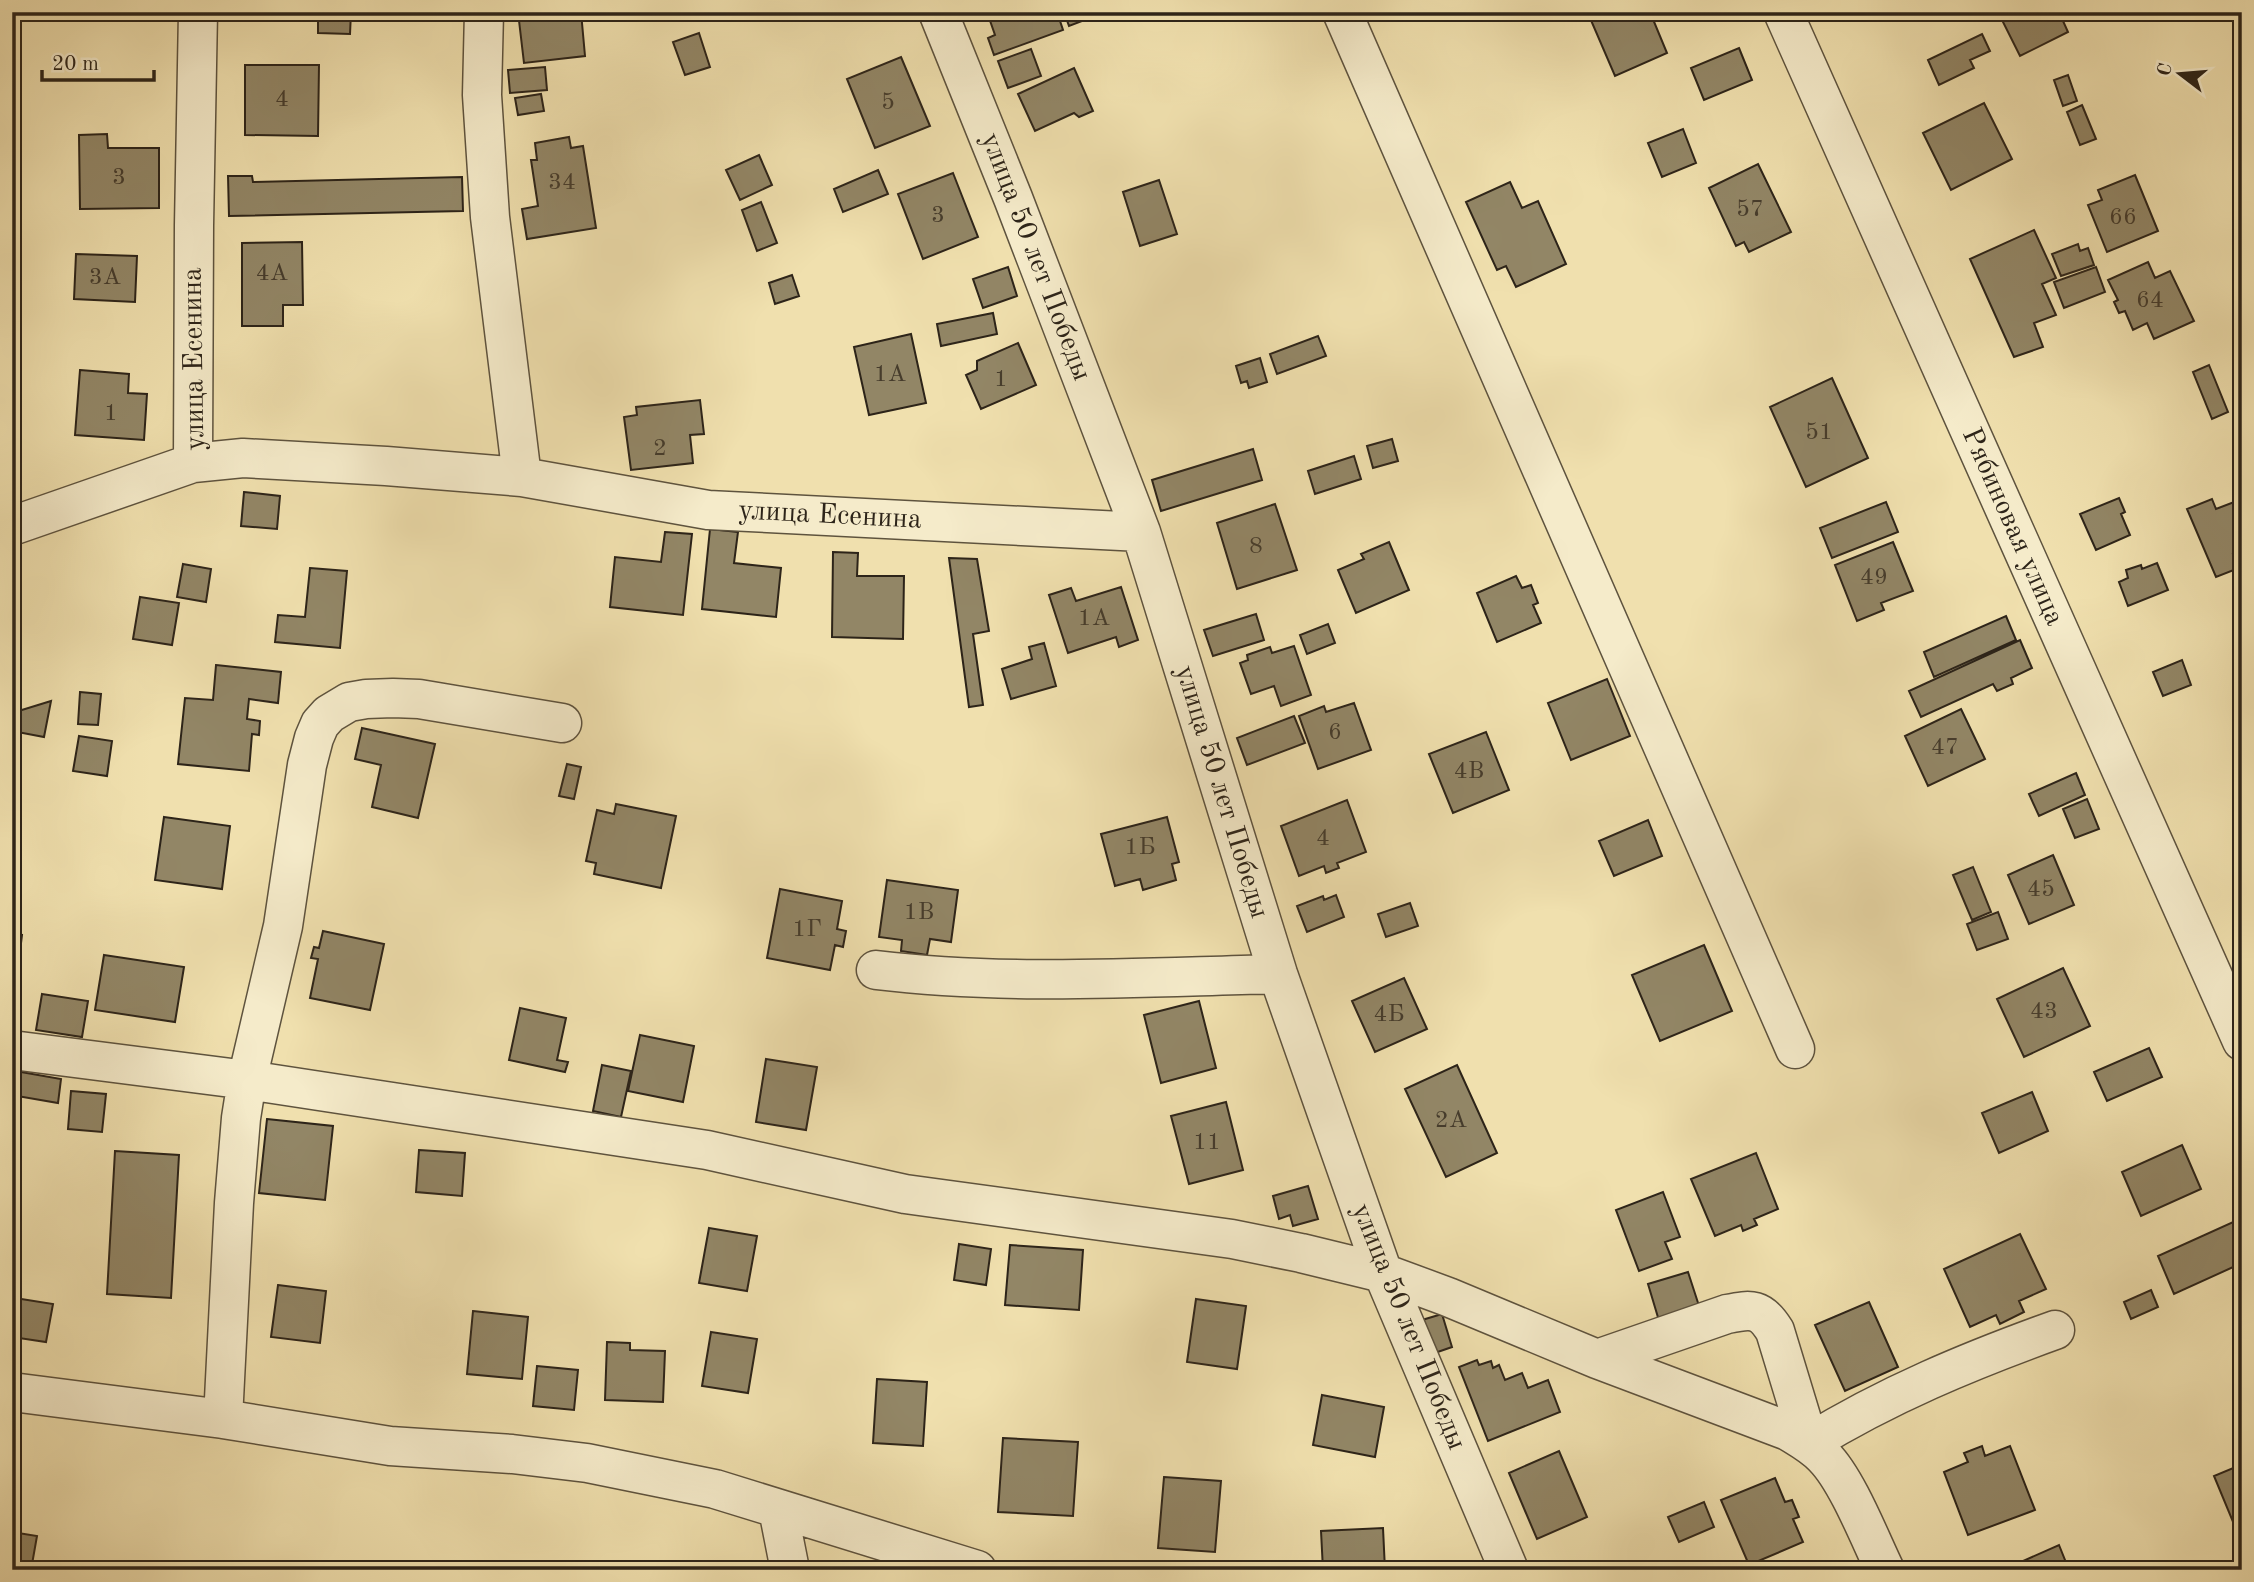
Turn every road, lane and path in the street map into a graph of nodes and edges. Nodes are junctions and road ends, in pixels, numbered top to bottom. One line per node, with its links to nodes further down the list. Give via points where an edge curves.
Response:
1 (198, 12): 6 (street, улица Есенина)
2 (484, 12): 7 (street, via 482,95 490,217)
3 (938, 12): 9 (street, улица 50 лет Победы)
4 (1342, 12): 14 (street)
5 (1783, 12): 13 (street, Рябиновая улица)
6 (194, 463): 7 (street, улица Есенина, via 243,458); 8 (street)
7 (522, 477): 9 (street, улица Есенина, via 708,510)
8 (12, 526)
9 (1141, 532): 12 (street, улица 50 лет Победы)
10 (562, 723): 16 (street, via 419,699 366,699 328,714 314,738 307,765 283,926)
11 (876, 970): 12 (street, via 935,978 999,979)
12 (1278, 974): 17 (street, улица 50 лет Победы)
13 (2242, 1041)
14 (1795, 1049)
15 (12, 1050): 16 (street)
16 (247, 1080): 17 (street, via 708,1150 905,1194 1232,1239); 21 (street, via 237,1156)
17 (1382, 1273): 19 (street); 26 (street, улица 50 лет Победы)
18 (2055, 1330): 22 (street, via 1912,1387)
19 (1597, 1359): 22 (street); 22 (street, via 1727,1314 1761,1313 1775,1331)
20 (12, 1392): 21 (street)
21 (223, 1419): 23 (street, via 390,1446 587,1463 715,1489)
22 (1809, 1443): 27 (street, via 1827,1459 1846,1490)
23 (778, 1509): 24 (street); 25 (street)
24 (790, 1570)
25 (977, 1570)
26 (1508, 1570)
27 (1885, 1570)

